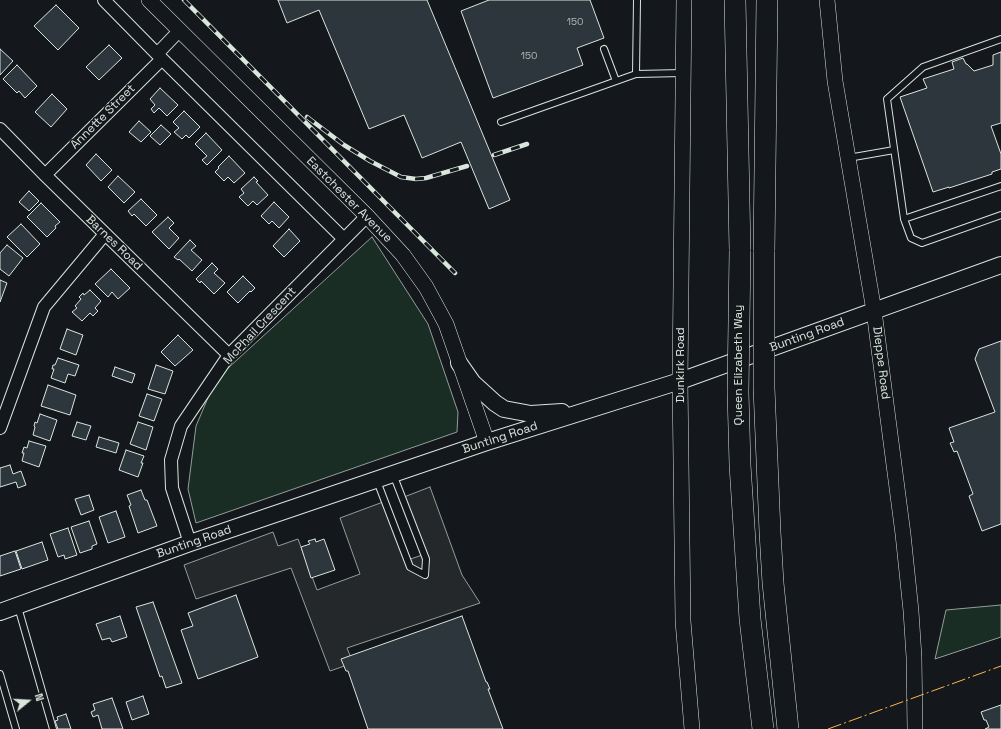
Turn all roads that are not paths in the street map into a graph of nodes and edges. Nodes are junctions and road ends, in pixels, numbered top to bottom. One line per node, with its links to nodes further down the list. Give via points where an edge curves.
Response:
1 (104, 0): 11 (street)
2 (149, 0): 8 (street, Eastchester Avenue)
3 (636, 0): 13 (lane)
4 (684, 0): 12 (street, Dunkirk Road)
5 (735, 0): 43 (highway, Queen Elizabeth Way, bridge, via 740,251 740,465 750,619)
6 (767, 0): 44 (highway, Queen Elizabeth Way, bridge, via 764,388 773,583)
7 (827, 0): 18 (street, Dieppe Road, via 835,81)
8 (179, 31): 11 (street, Annette Street); 22 (street, Eastchester Avenue)
9 (1001, 39): 17 (lane, via 923,67 887,99)
10 (604, 49): 14 (lane)
11 (160, 57): 19 (street, Annette Street); 25 (street)
12 (684, 73): 13 (lane); 30 (street, Dunkirk Road)
13 (636, 74): 14 (lane)
14 (616, 81): 15 (lane)
15 (501, 122)
16 (0, 129): 19 (street, Barnes Road)
17 (894, 150): 18 (lane); 23 (lane)
18 (848, 158): 27 (street, Dieppe Road)
19 (45, 176): 24 (street, Barnes Road)
20 (1001, 186): 23 (lane)
21 (1001, 215): 23 (lane, via 922,243 911,238)
22 (367, 216): 25 (street, McPhail Crescent); 29 (street, Eastchester Avenue, via 404,255 426,287 446,324)
23 (904, 219)
24 (105, 234): 28 (street, Barnes Road); 32 (street, via 44,308)
25 (344, 239): 28 (street, McPhail Crescent)
26 (1001, 265): 27 (main road, Bunting Road)
27 (874, 311): 30 (main road, Bunting Road); 45 (street, Dieppe Road, via 910,604)
28 (229, 355): 36 (street, McPhail Crescent, via 181,426 171,460 172,488)
29 (459, 363): 31 (main road, via 473,383 504,408 531,414); 33 (street, Eastchester Avenue)
30 (680, 381): 31 (main road, Bunting Road); 42 (street, Dunkirk Road, via 683,621)
31 (593, 409): 33 (main road, Bunting Road)
32 (0, 428)
33 (487, 442): 34 (main road, Bunting Road)
34 (393, 474): 35 (main road, Bunting Road); 35 (lane, via 426,559 425,575 410,568)
35 (376, 480): 36 (main road, Bunting Road)
36 (190, 543): 37 (main road, Bunting Road)
37 (18, 606): 38 (main road, Bunting Road); 41 (lane)
38 (0, 612)
39 (0, 674): 40 (lane)
40 (16, 729)
41 (53, 729)
42 (692, 729)
43 (763, 729)
44 (788, 729)
45 (915, 729)

